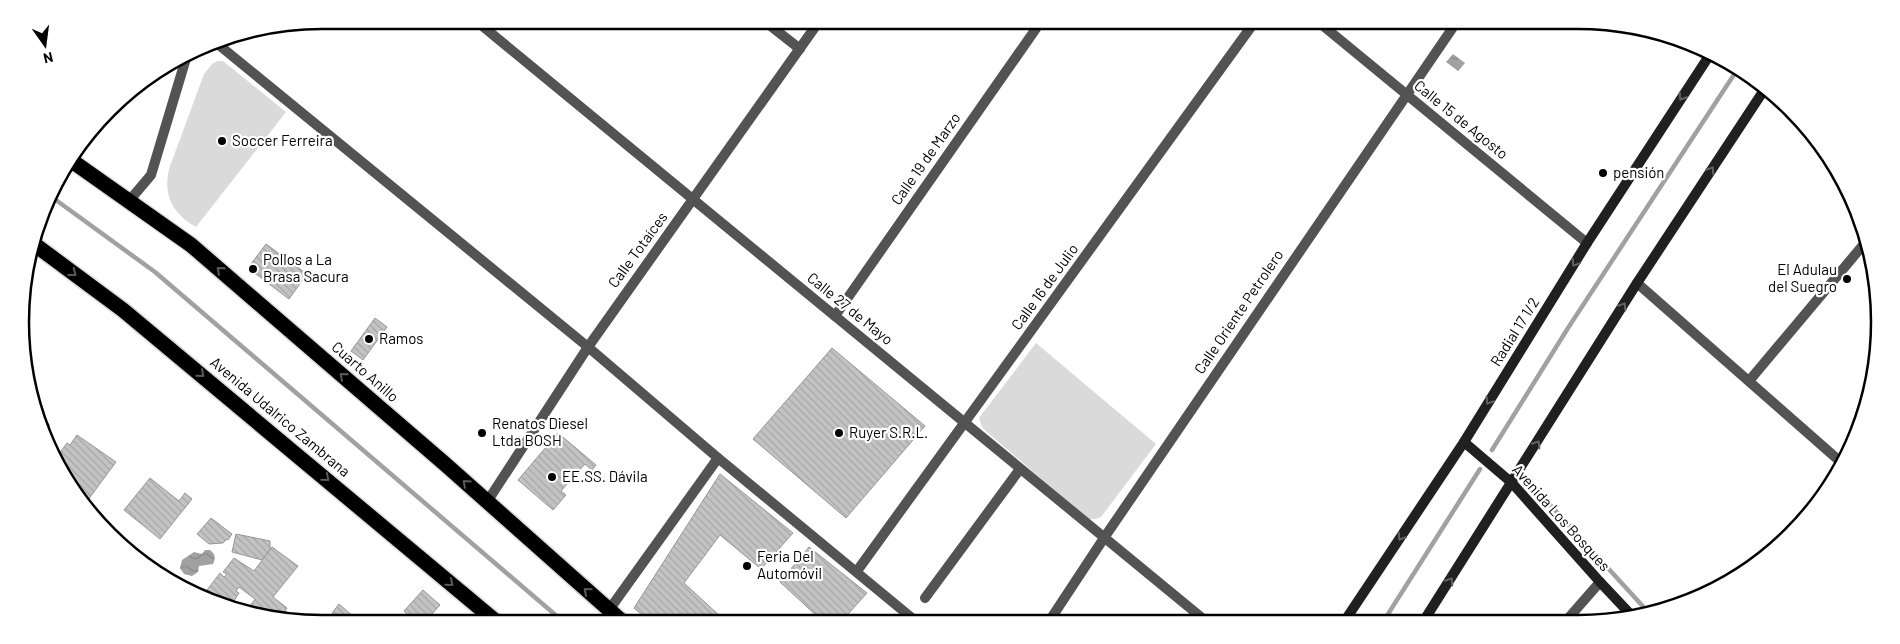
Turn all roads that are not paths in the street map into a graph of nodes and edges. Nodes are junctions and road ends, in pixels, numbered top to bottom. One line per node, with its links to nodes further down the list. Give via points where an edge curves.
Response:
1 (488, 29): 15 (street, Calle 27 de Mayo)
2 (774, 29): 9 (street)
3 (814, 29): 9 (street, Calle Totaíces)
4 (1036, 29): 21 (street, Calle 19 de Marzo)
5 (1250, 29): 24 (street, Calle 16 de Julio)
6 (1327, 29): 13 (street, Calle 15 de Agosto)
7 (1452, 29): 13 (street, Calle Oriente Petrolero)
8 (221, 47): 22 (street)
9 (800, 49): 15 (street, Calle Totaíces)
10 (1707, 59): 17 (main road, Radial 17 1/2, one-way to 17)
11 (185, 63): 16 (street, via 151,175)
12 (1762, 93): 20 (main road, one-way to 12)
13 (1406, 94): 17 (street, Calle 15 de Agosto); 31 (street, Calle Oriente Petrolero)
14 (76, 163): 16 (highway, Cuarto Anillo)
15 (693, 200): 21 (street, Calle 27 de Mayo); 22 (street, Calle Totaíces)
16 (129, 201): 30 (highway, Cuarto Anillo, one-way to 16, via 191,245)
17 (1588, 243): 25 (main road, Radial 17 1/2, one-way to 25)
18 (39, 247): 37 (highway, Avenida Udalrico Zambrana, one-way to 37, via 122,310)
19 (1861, 247): 23 (street)
20 (1637, 283): 23 (street); 29 (main road, one-way to 20)
21 (835, 316): 24 (street, Calle 27 de Mayo)
22 (588, 347): 26 (street); 30 (street, Calle Totaíces)
23 (1749, 381): 27 (street)
24 (965, 423): 28 (street, Calle 27 de Mayo); 32 (street, Calle 16 de Julio)
25 (1464, 442): 29 (main road, Avenida Los Bosques); 42 (main road, Radial 17 1/2, one-way to 42)
26 (718, 458): 32 (street); 35 (street)
27 (1837, 459)
28 (1020, 468): 31 (street, Calle 27 de Mayo); 34 (street)
29 (1512, 483): 33 (main road, Avenida Los Bosques); 43 (main road, one-way to 29)
30 (487, 502): 35 (highway, Cuarto Anillo, one-way to 30)
31 (1104, 538): 40 (street, Calle Oriente Petrolero); 41 (street, Calle 27 de Mayo)
32 (856, 571): 39 (street)
33 (1600, 582): 36 (main road, Avenida Los Bosques); 44 (street)
34 (925, 598)
35 (609, 610): 38 (highway, Cuarto Anillo)
36 (1628, 611)
37 (488, 615)
38 (615, 615)
39 (908, 615)
40 (1053, 615)
41 (1198, 615)
42 (1349, 615)
43 (1427, 615)
44 (1571, 615)

